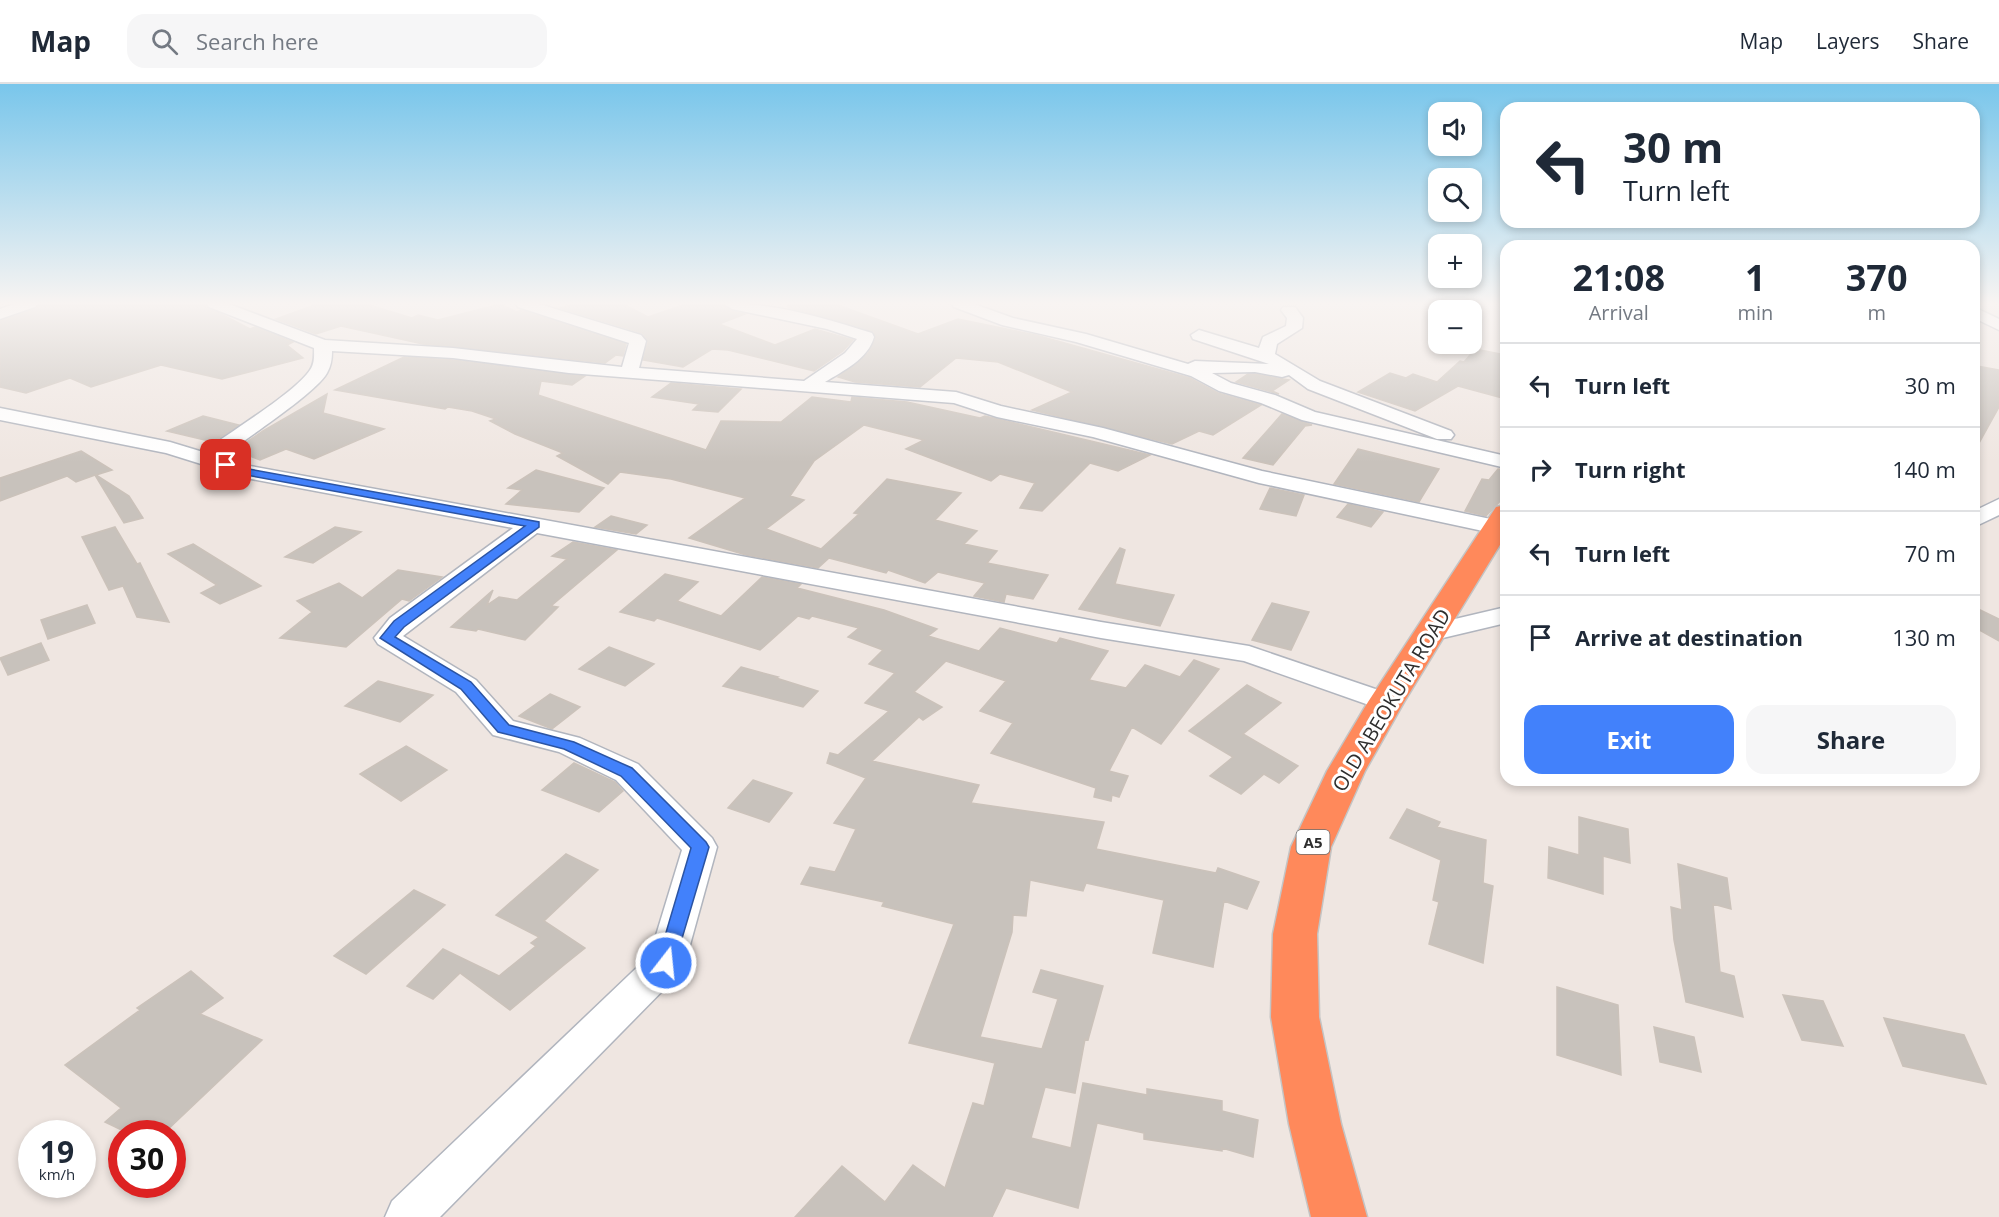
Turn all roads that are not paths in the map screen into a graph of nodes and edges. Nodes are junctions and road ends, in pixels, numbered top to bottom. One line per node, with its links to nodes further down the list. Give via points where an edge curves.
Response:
1 (323, 357): 15 (street, via 318,373 292,396)
2 (489, 357): 8 (street)
3 (635, 357): 8 (street)
4 (853, 357): 10 (street)
5 (1146, 357): 7 (street)
6 (1270, 357): 9 (street)
7 (1174, 365): 9 (street); 14 (street, via 1309,416)
8 (628, 372): 10 (street)
9 (1298, 372): 14 (street, via 1314,385 1438,430)
10 (808, 386): 19 (street, via 956,398 1259,477)
11 (0, 414): 12 (street)
12 (31, 419): 13 (street); 15 (street)
13 (0, 432)
14 (1476, 455): 16 (street)
15 (207, 458): 21 (street, via 246,472)
16 (1500, 461)
17 (1999, 506): 18 (street)
18 (1980, 517)
19 (1500, 520)
20 (1500, 522): 23 (highway, OLD ABEOKUTA ROAD / A5)
21 (534, 524): 24 (street, via 1249,654); 25 (street, via 399,624 387,638 466,686 503,728 569,745 627,772 700,847 666,963)
22 (1500, 616): 23 (street)
23 (1430, 633): 24 (highway, OLD ABEOKUTA ROAD / A5)
24 (1386, 702): 26 (highway, OLD ABEOKUTA ROAD / A5, via 1346,771 1311,847 1295,934 1294,1017)
25 (408, 1217)
26 (1339, 1217)

